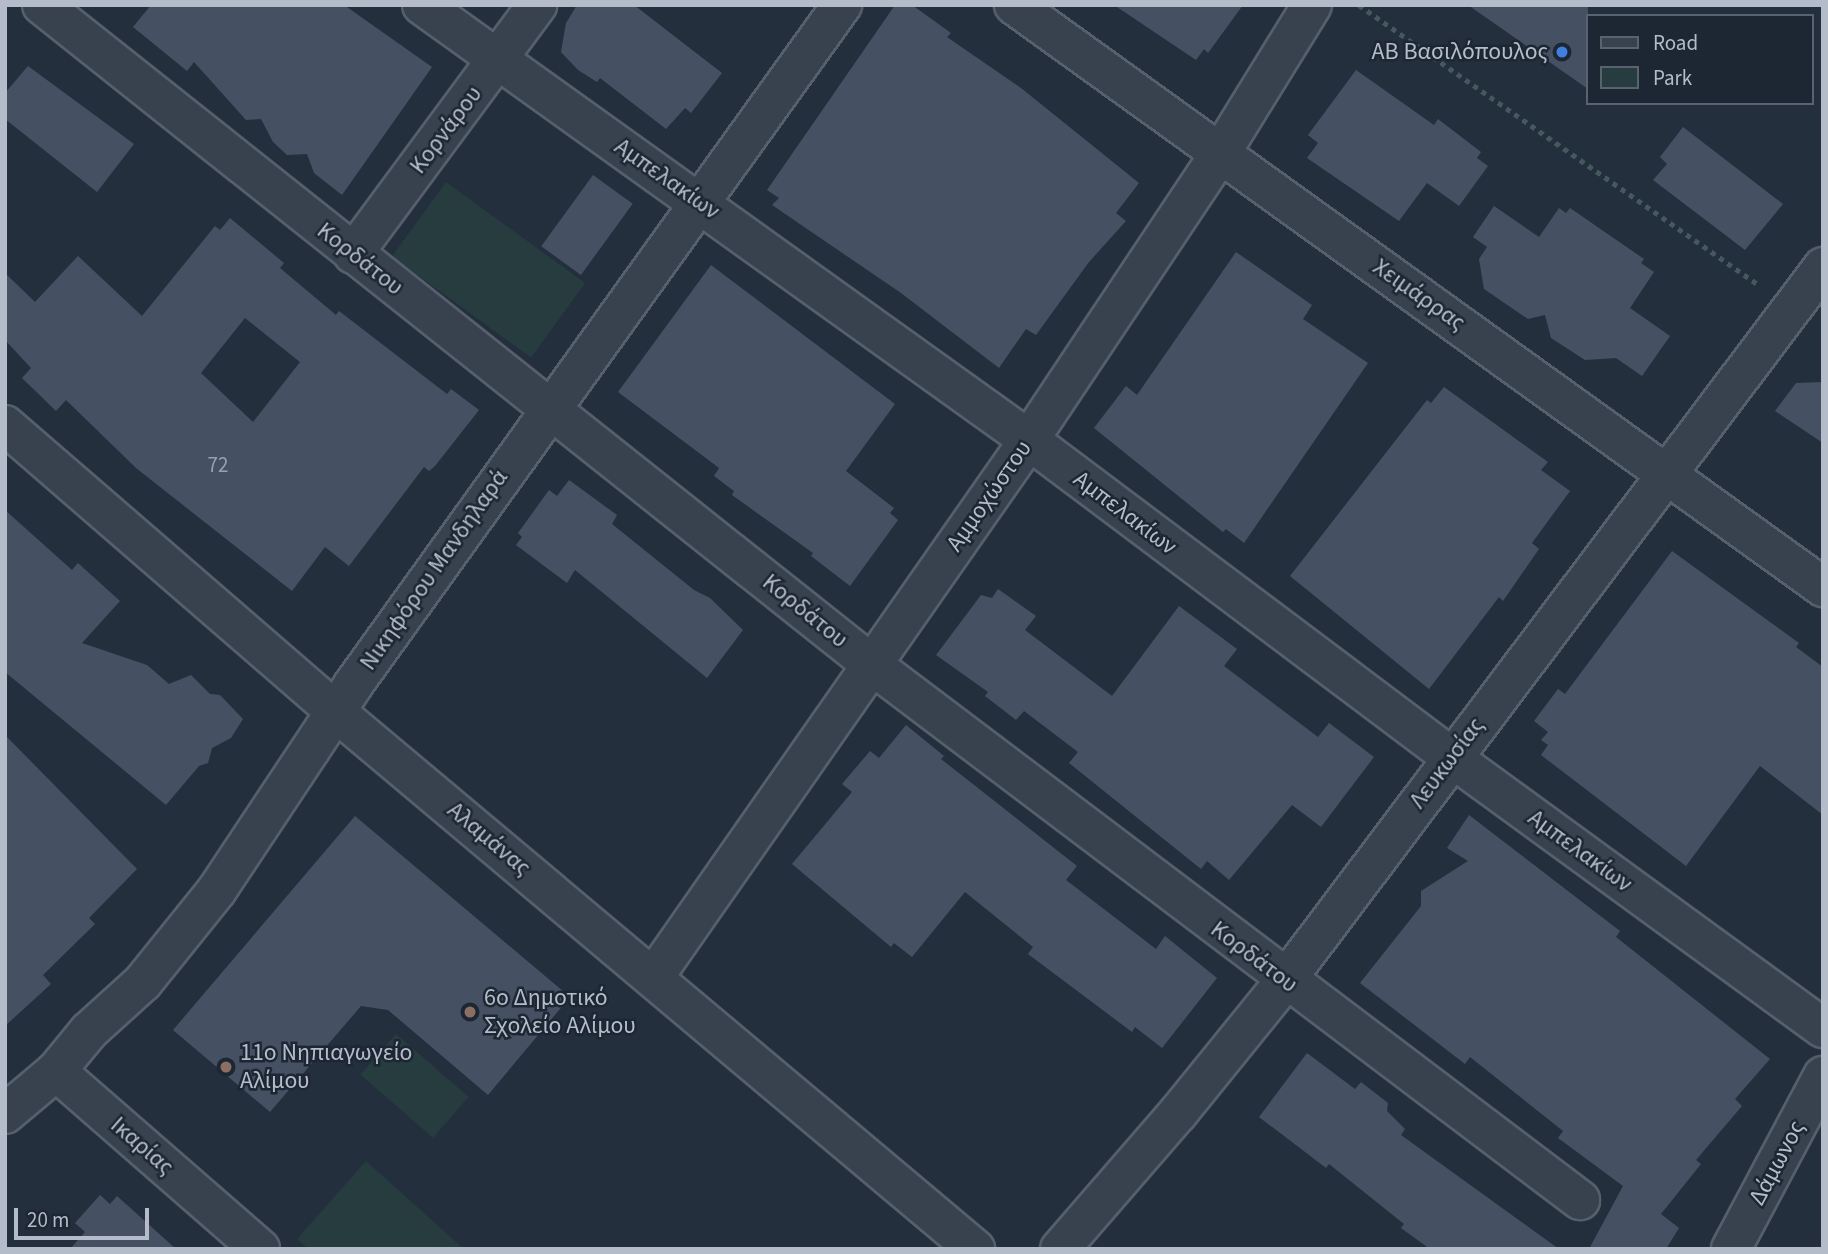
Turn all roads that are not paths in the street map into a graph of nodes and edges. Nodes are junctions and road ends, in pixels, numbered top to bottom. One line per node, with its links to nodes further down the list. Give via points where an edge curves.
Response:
1 (41, 5): 10 (street, Κορδάτου)
2 (422, 5): 7 (street, Αμπελακίων)
3 (537, 5): 7 (street, Κορνάρου)
4 (842, 5): 9 (street, Νικηφόρου Μανδηλαρά)
5 (1014, 5): 8 (street, Χειμάρρας)
6 (1312, 5): 8 (street, Αμμοχώστου)
7 (498, 60): 9 (street, Αμπελακίων); 10 (street, Κορνάρου)
8 (1220, 154): 14 (street, Αμμοχώστου); 15 (street, Χειμάρρας)
9 (700, 201): 12 (street, Νικηφόρου Μανδηλαρά); 14 (street, Αμπελακίων)
10 (353, 254): 12 (street, Κορδάτου)
11 (1823, 267): 15 (street, Λευκωσίας)
12 (549, 407): 17 (street, Κορδάτου); 18 (street, Νικηφόρου Μανδηλαρά)
13 (5, 425): 18 (street, Αλαμάνας)
14 (1029, 440): 17 (street, Αμμοχώστου); 19 (street, Αμπελακίων)
15 (1669, 472): 16 (street, Χειμάρρας); 19 (street, Λευκωσίας)
16 (1823, 587)
17 (872, 664): 20 (street, Αμμοχώστου); 21 (street, Κορδάτου)
18 (336, 712): 20 (street, Αλαμάνας); 23 (street, Νικηφόρου Μανδηλαρά, via 217,890 143,982 89,1031)
19 (1451, 757): 21 (street, Λευκωσίας); 22 (street, Αμπελακίων)
20 (653, 978): 28 (street, Αλαμάνας)
21 (1284, 981): 26 (street, Κορδάτου); 29 (street, Λευκωσίας, via 1178,1114)
22 (1823, 1028)
23 (56, 1072): 25 (street, Νικηφόρου Μανδηλαρά); 27 (street, Ικαρίας)
24 (1823, 1076): 30 (street, Δάμωνος)
25 (5, 1114)
26 (1580, 1200)
27 (260, 1249)
28 (975, 1249)
29 (1060, 1249)
30 (1731, 1249)

